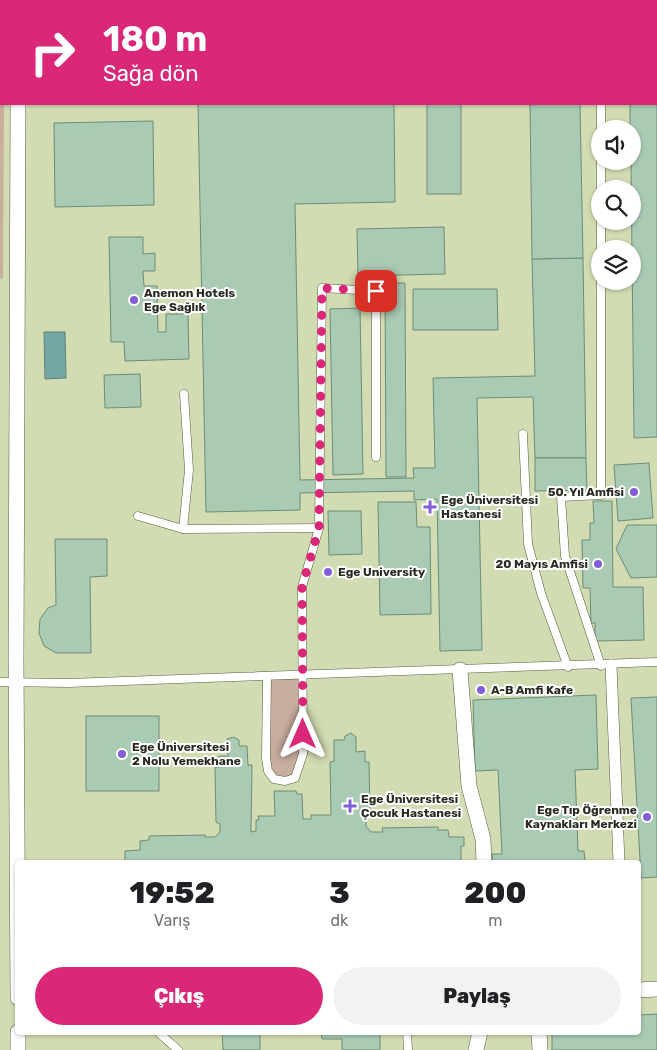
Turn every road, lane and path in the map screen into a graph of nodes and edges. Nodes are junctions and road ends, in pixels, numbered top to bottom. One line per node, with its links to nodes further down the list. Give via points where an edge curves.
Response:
1 (18, 105): 18 (street)
2 (601, 105): 3 (lane)
3 (601, 120)
4 (601, 290): 12 (lane, via 601,495 561,497 565,556)
5 (184, 394): 10 (lane, via 189,470)
6 (523, 434): 13 (lane, via 528,544 541,593)
7 (376, 457): 9 (lane, via 376,291 322,288)
8 (138, 516): 10 (lane)
9 (319, 528): 10 (lane); 15 (lane, via 302,587)
10 (183, 529)
11 (657, 662): 12 (lane)
12 (606, 665): 13 (lane); 21 (street)
13 (568, 667): 14 (lane)
14 (460, 670): 15 (lane); 20 (street, via 469,786 483,839)
15 (302, 675): 16 (lane); 16 (lane, via 303,754 295,778 285,781 274,779 268,770)
16 (267, 676): 18 (lane)
17 (0, 682): 18 (lane)
18 (16, 682): 19 (street)
19 (17, 860)
20 (484, 860)
21 (619, 860)
22 (657, 989): 23 (street)
23 (641, 990)
24 (18, 1035): 29 (street)
25 (161, 1035): 30 (lane)
26 (407, 1035): 31 (lane)
27 (479, 1035): 32 (street)
28 (539, 1035): 33 (street)
29 (18, 1050)
30 (178, 1050)
31 (408, 1050)
32 (476, 1050)
33 (540, 1050)

